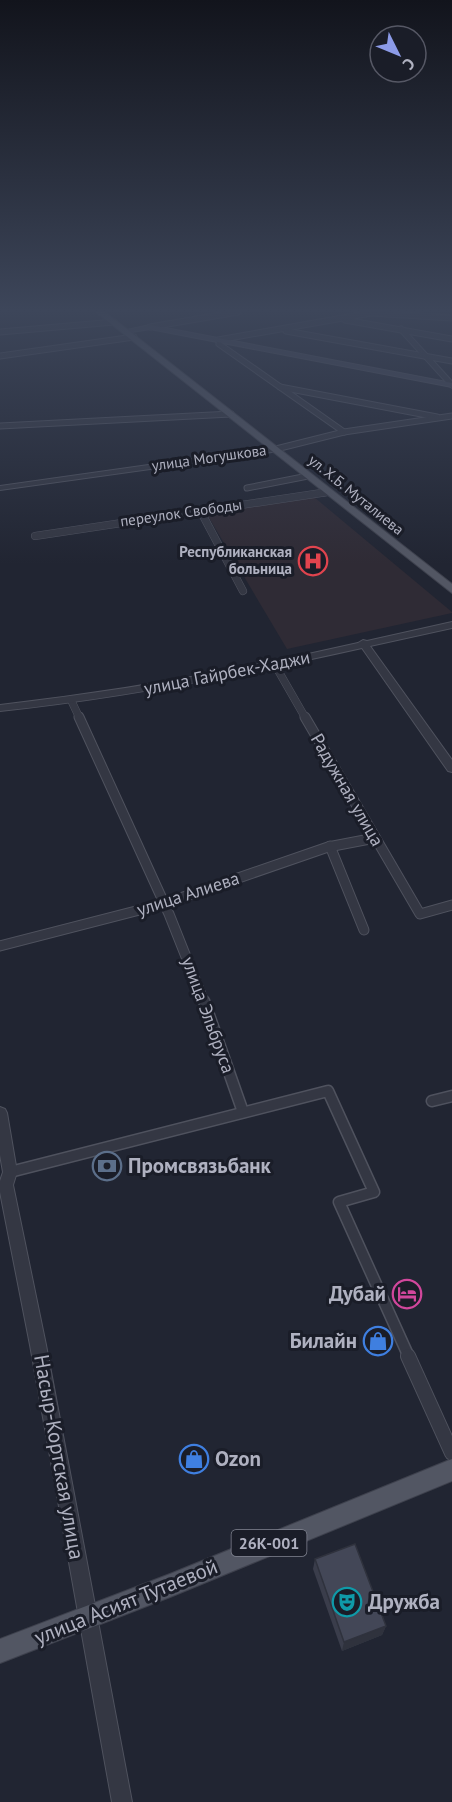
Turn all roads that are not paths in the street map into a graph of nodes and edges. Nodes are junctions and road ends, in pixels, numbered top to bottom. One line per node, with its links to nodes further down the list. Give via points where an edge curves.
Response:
1 (210, 396): 4 (main road, ул. Х.Б. Муталиева)
2 (293, 396): 8 (street)
3 (328, 396): 6 (street)
4 (231, 414): 7 (street); 9 (main road, ул. Х.Б. Муталиева)
5 (452, 416): 6 (street, улица Могушкова)
6 (442, 418): 8 (street, улица Могушкова)
7 (0, 426)
8 (344, 432): 9 (street, улица Могушкова)
9 (276, 449): 10 (main road, ул. Х.Б. Муталиева); 11 (street, улица Могушкова)
10 (308, 476): 12 (street); 13 (main road, ул. Х.Б. Муталиева)
11 (0, 488)
12 (247, 488)
13 (328, 492): 14 (street, переулок Свободы); 16 (main road, ул. Х.Б. Муталиева)
14 (200, 510): 15 (street, переулок Свободы); 17 (street)
15 (35, 536)
16 (452, 590)
17 (243, 591)
18 (452, 625): 19 (street, улица Гайрбек-Хаджи)
19 (363, 644): 20 (street, улица Гайрбек-Хаджи); 23 (street)
20 (275, 665): 21 (street, улица Гайрбек-Хаджи); 24 (street, Радужная улица)
21 (71, 700): 22 (street, улица Гайрбек-Хаджи); 26 (street, улица Эльбруса)
22 (0, 708)
23 (452, 768)
24 (375, 838): 25 (street, улица Алиева); 27 (street, Радужная улица, via 420,914)
25 (330, 846): 26 (street, улица Алиева); 28 (street)
26 (163, 904): 29 (street, улица Алиева); 32 (street, улица Эльбруса, via 217,1034)
27 (452, 905)
28 (364, 930)
29 (0, 946)
30 (452, 1096): 31 (street)
31 (432, 1101)
32 (243, 1112): 34 (street); 35 (street, via 328,1091 374,1192 339,1202)
33 (0, 1113): 34 (street, Насыр-Кортская улица)
34 (5, 1181): 37 (street, Насыр-Кортская улица)
35 (452, 1453)
36 (452, 1470): 37 (main road, улица Асият Тутаевой / 26К-001)
37 (88, 1619): 38 (main road, улица Асият Тутаевой / 26К-001); 39 (street, Насыр-Кортская улица)
38 (0, 1651)
39 (122, 1802)

